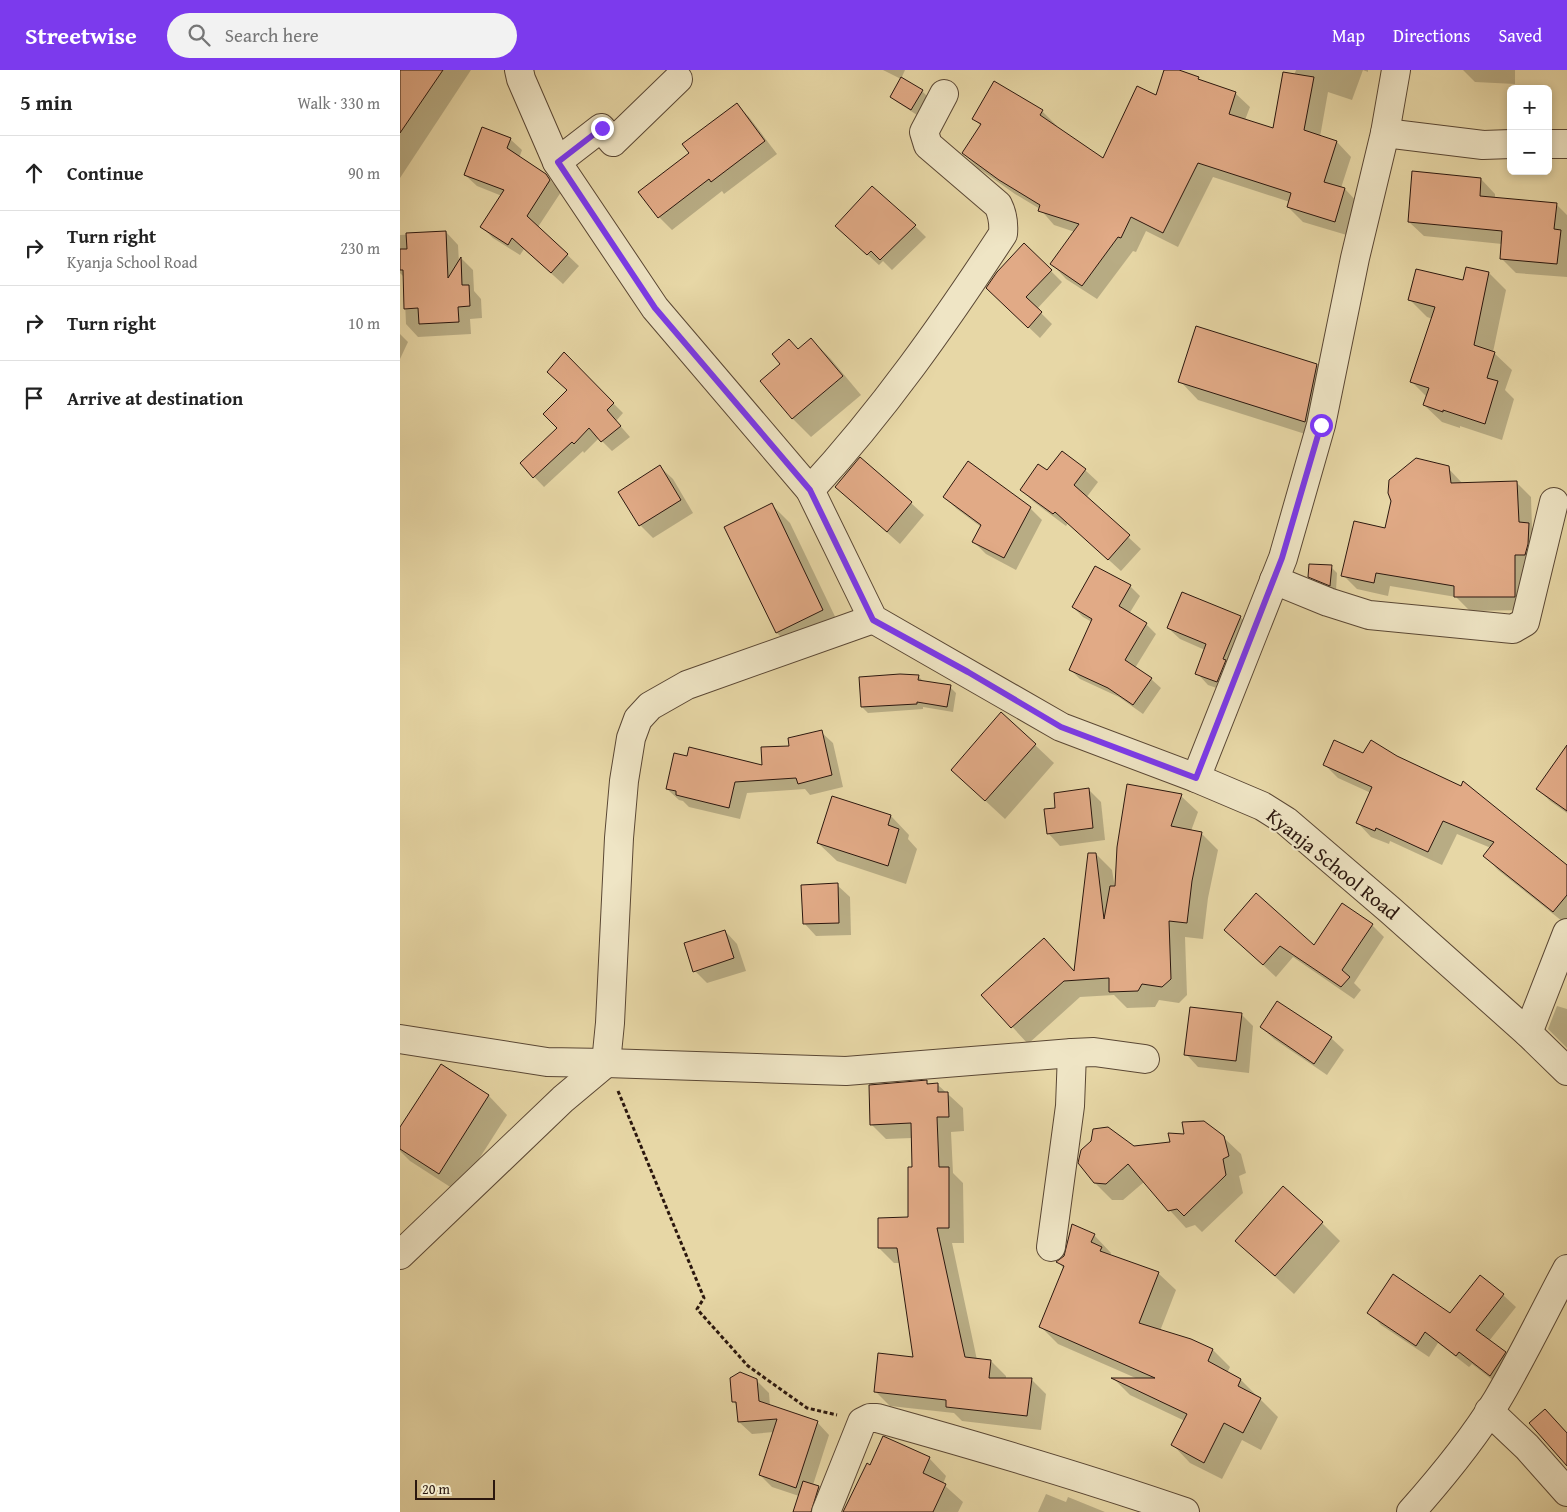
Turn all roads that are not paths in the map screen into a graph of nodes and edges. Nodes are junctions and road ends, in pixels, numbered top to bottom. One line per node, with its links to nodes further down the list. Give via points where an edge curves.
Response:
1 (519, 70): 9 (street)
2 (1396, 70): 5 (street)
3 (678, 79): 9 (street, via 613,142 602,128)
4 (944, 94): 10 (street, via 924,132 928,145 998,205 1004,224 1003,234 875,416)
5 (1385, 133): 6 (street, via 1483,145); 12 (street, via 1355,258 1321,425)
6 (1507, 144)
7 (1552, 144): 8 (street)
8 (1567, 144)
9 (558, 162): 10 (street, via 655,308)
10 (810, 490): 13 (street)
11 (1554, 502): 12 (street, via 1525,622 1513,629 1370,615)
12 (1274, 580): 14 (street)
13 (873, 620): 14 (street, Kyanja School Road, via 1061,727); 20 (street, via 687,685 650,706 638,720 631,738 624,782)
14 (1196, 778): 16 (street, Kyanja School Road, via 1262,806 1286,821)
15 (1567, 933): 16 (street)
16 (1528, 1033): 21 (street, Kyanja School Road)
17 (400, 1039): 20 (street, via 547,1062)
18 (1072, 1053): 19 (street, via 1094,1052); 20 (street, via 846,1070); 22 (street, via 1070,1106)
19 (1145, 1059)
20 (606, 1063): 23 (street, via 556,1106)
21 (1567, 1071)
22 (1051, 1247)
23 (400, 1255)
24 (1567, 1268): 25 (street)
25 (1489, 1411): 26 (street); 29 (street, via 1445,1474)
26 (1567, 1492)
27 (826, 1512): 28 (street, via 862,1422 870,1418 1100,1483)
28 (1186, 1512)
29 (1411, 1512)

